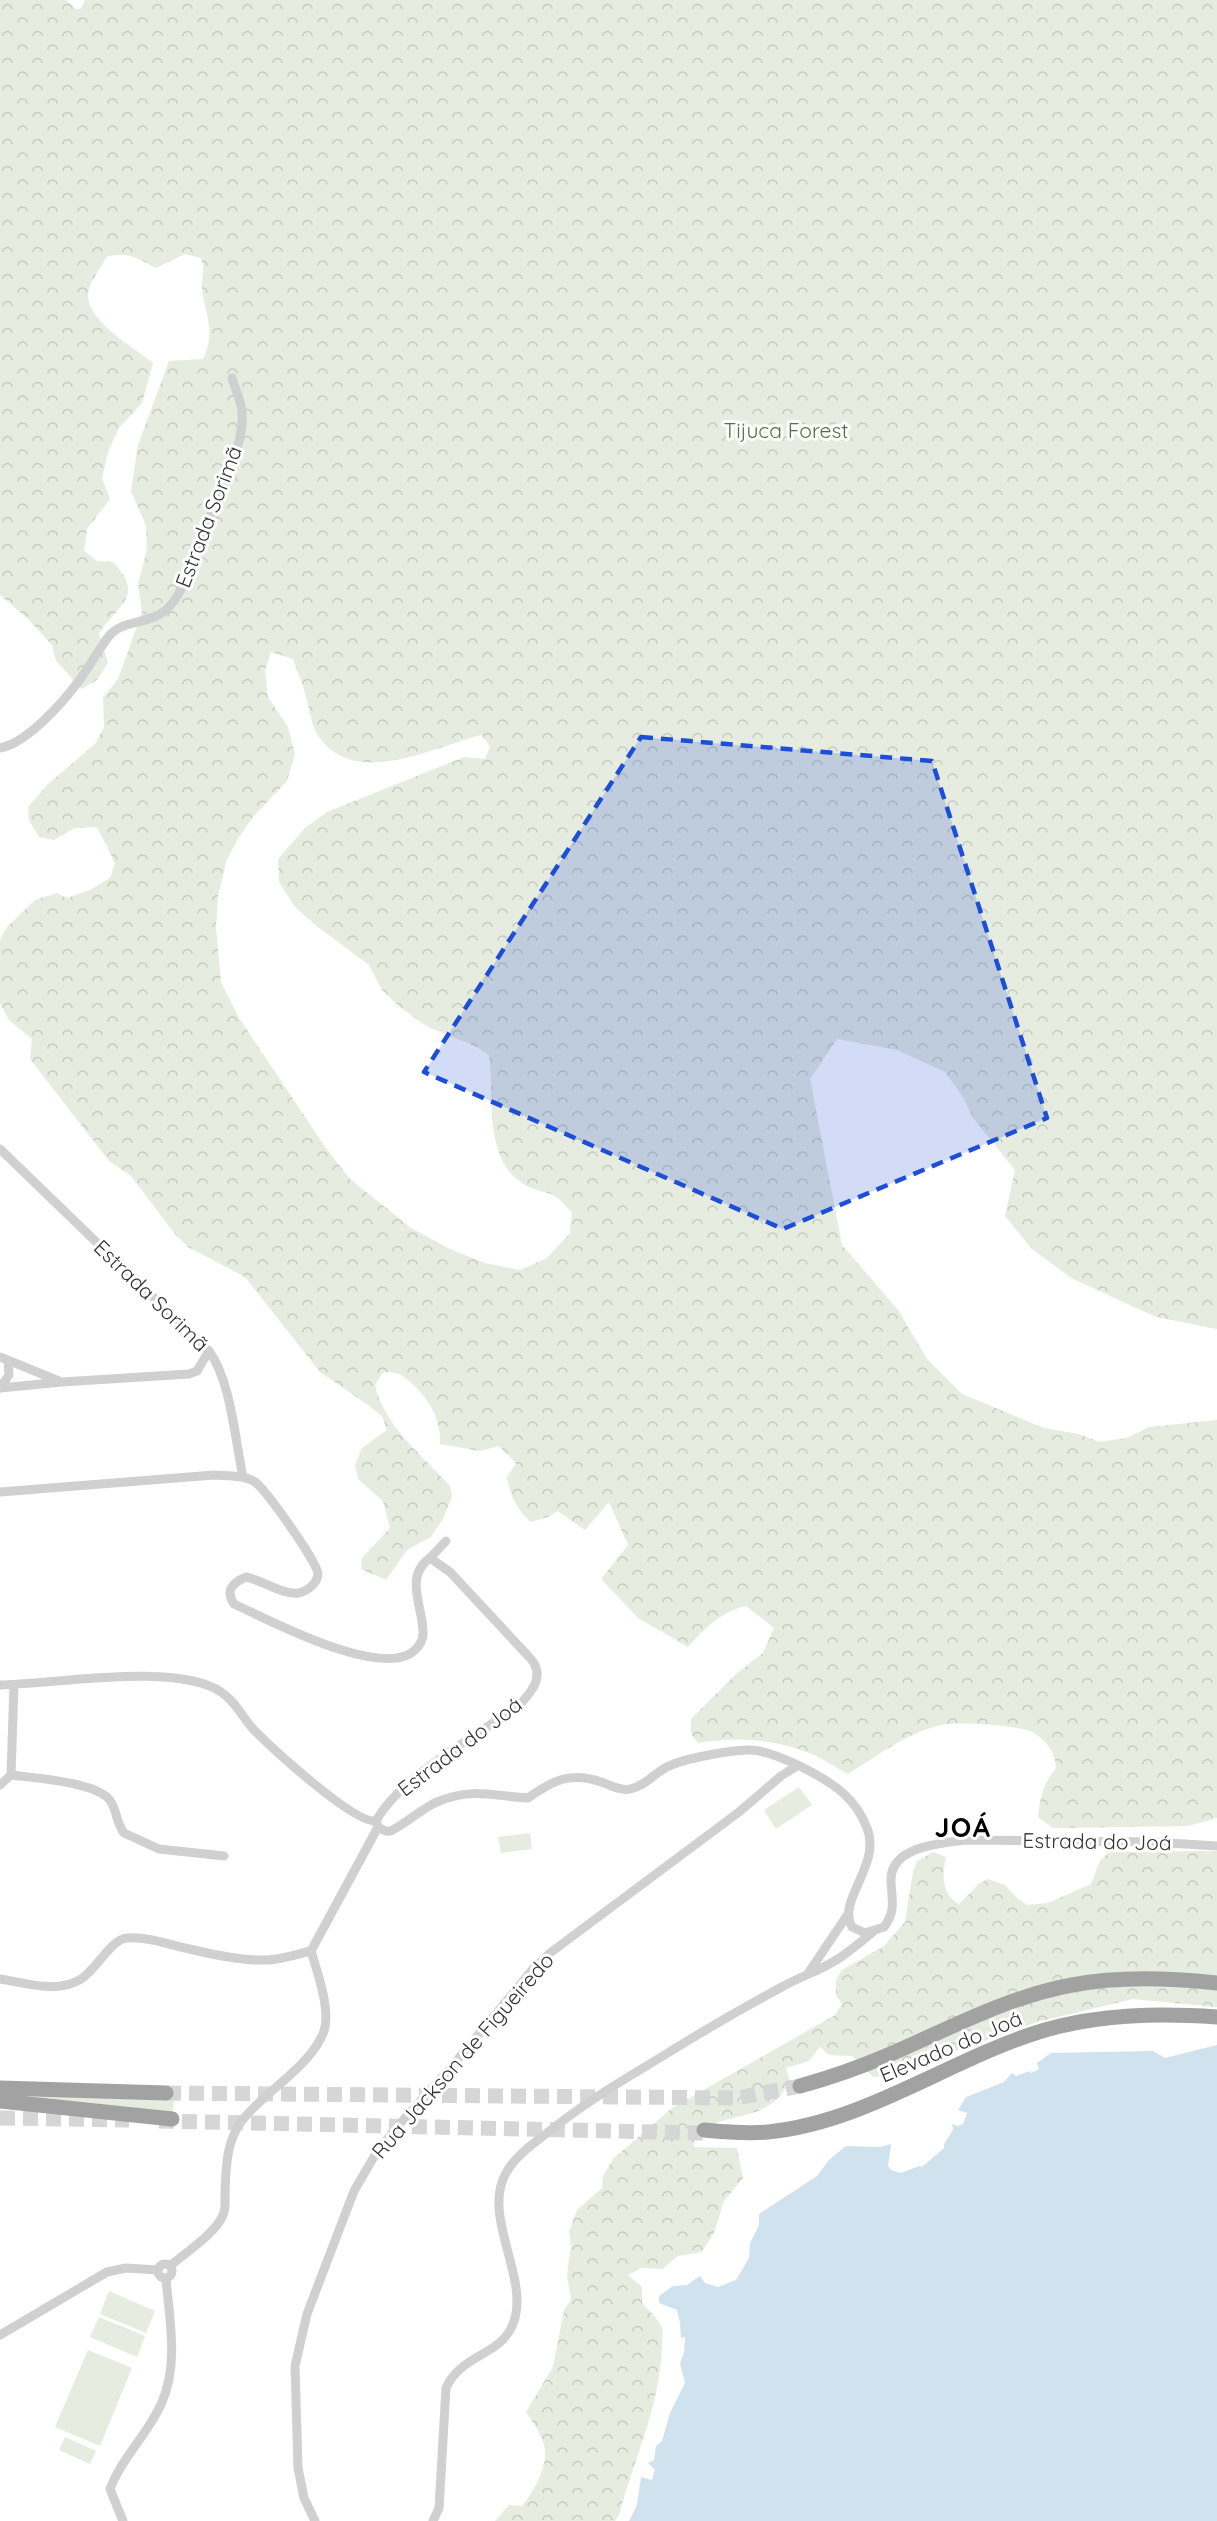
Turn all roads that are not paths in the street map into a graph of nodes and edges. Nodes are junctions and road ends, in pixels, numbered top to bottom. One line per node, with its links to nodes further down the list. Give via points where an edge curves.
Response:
1 (232, 378): 2 (street, Estrada Sorimã, via 243,412 240,437 183,589 161,614 111,633 81,678 36,727)
2 (0, 748)
3 (0, 1149): 4 (street, Estrada Sorimã)
4 (209, 1351): 6 (street, via 197,1371 189,1374); 8 (street, Estrada Sorimã, via 223,1378)
5 (4, 1359): 6 (street); 7 (street, via 9,1374)
6 (62, 1382): 7 (street)
7 (0, 1388)
8 (243, 1477): 9 (street, via 214,1475); 11 (street, via 266,1494 315,1564 318,1575 308,1589 297,1593 246,1577 233,1584 229,1596 234,1604 300,1635 371,1658 389,1660 406,1656 422,1640 417,1571)
9 (0, 1492)
10 (446, 1540): 11 (street)
11 (430, 1557): 17 (street, Estrada do Joá, via 450,1572 531,1659 538,1677 522,1702 388,1802)
12 (0, 1685): 13 (street)
13 (14, 1685): 15 (street); 17 (street, via 160,1676 204,1683 223,1692 255,1732 349,1812)
14 (797, 1766): 17 (street, Estrada do Joá, via 751,1750 716,1754 669,1765 642,1785 628,1790 574,1776 528,1798 488,1792 451,1797 419,1811 391,1832); 20 (street, Estrada do Joá, via 837,1788 867,1827 870,1858); 37 (street, Rua Jackson de Figueiredo, via 550,1953 375,2155 354,2191 300,2338 296,2366 298,2468 304,2498)
15 (11, 1774): 16 (street); 19 (street, via 104,1794 124,1833 159,1849)
16 (0, 1785)
17 (377, 1824): 22 (street)
18 (1217, 1846): 21 (street, Estrada do Joá, via 964,1840 936,1845 898,1860 891,1876 892,1914 884,1927)
19 (224, 1856)
20 (848, 1914): 21 (street, via 855,1930); 23 (street)
21 (873, 1932): 23 (street, via 833,1962)
22 (311, 1950): 24 (street, via 267,1960 125,1938 115,1942 97,1966 79,1980 41,1986); 32 (street, via 320,1981 325,2029 301,2063 240,2123 228,2149 224,2213 213,2229)
23 (809, 1972): 38 (street, via 584,2104 520,2155 506,2173 500,2207 516,2313 504,2339 451,2375 446,2388 439,2508)
24 (0, 1979)
25 (1217, 1983): 27 (highway, via 1107,1979 1070,1985 989,2010 884,2057)
26 (1217, 2018): 31 (highway, Elevado do Joá, via 1152,2014 1072,2023 1020,2039 862,2108 810,2124 768,2132)
27 (800, 2086)
28 (1, 2091): 29 (highway); 30 (highway)
29 (166, 2093)
30 (172, 2120)
31 (705, 2131)
32 (171, 2266): 33 (street, via 164,2263); 34 (street, via 171,2274)
33 (158, 2270): 34 (street); 35 (street, via 126,2268 106,2272)
34 (166, 2278): 36 (street, via 170,2376 162,2403 120,2466 110,2490)
35 (0, 2335)
36 (123, 2521)
37 (315, 2521)
38 (433, 2521)

